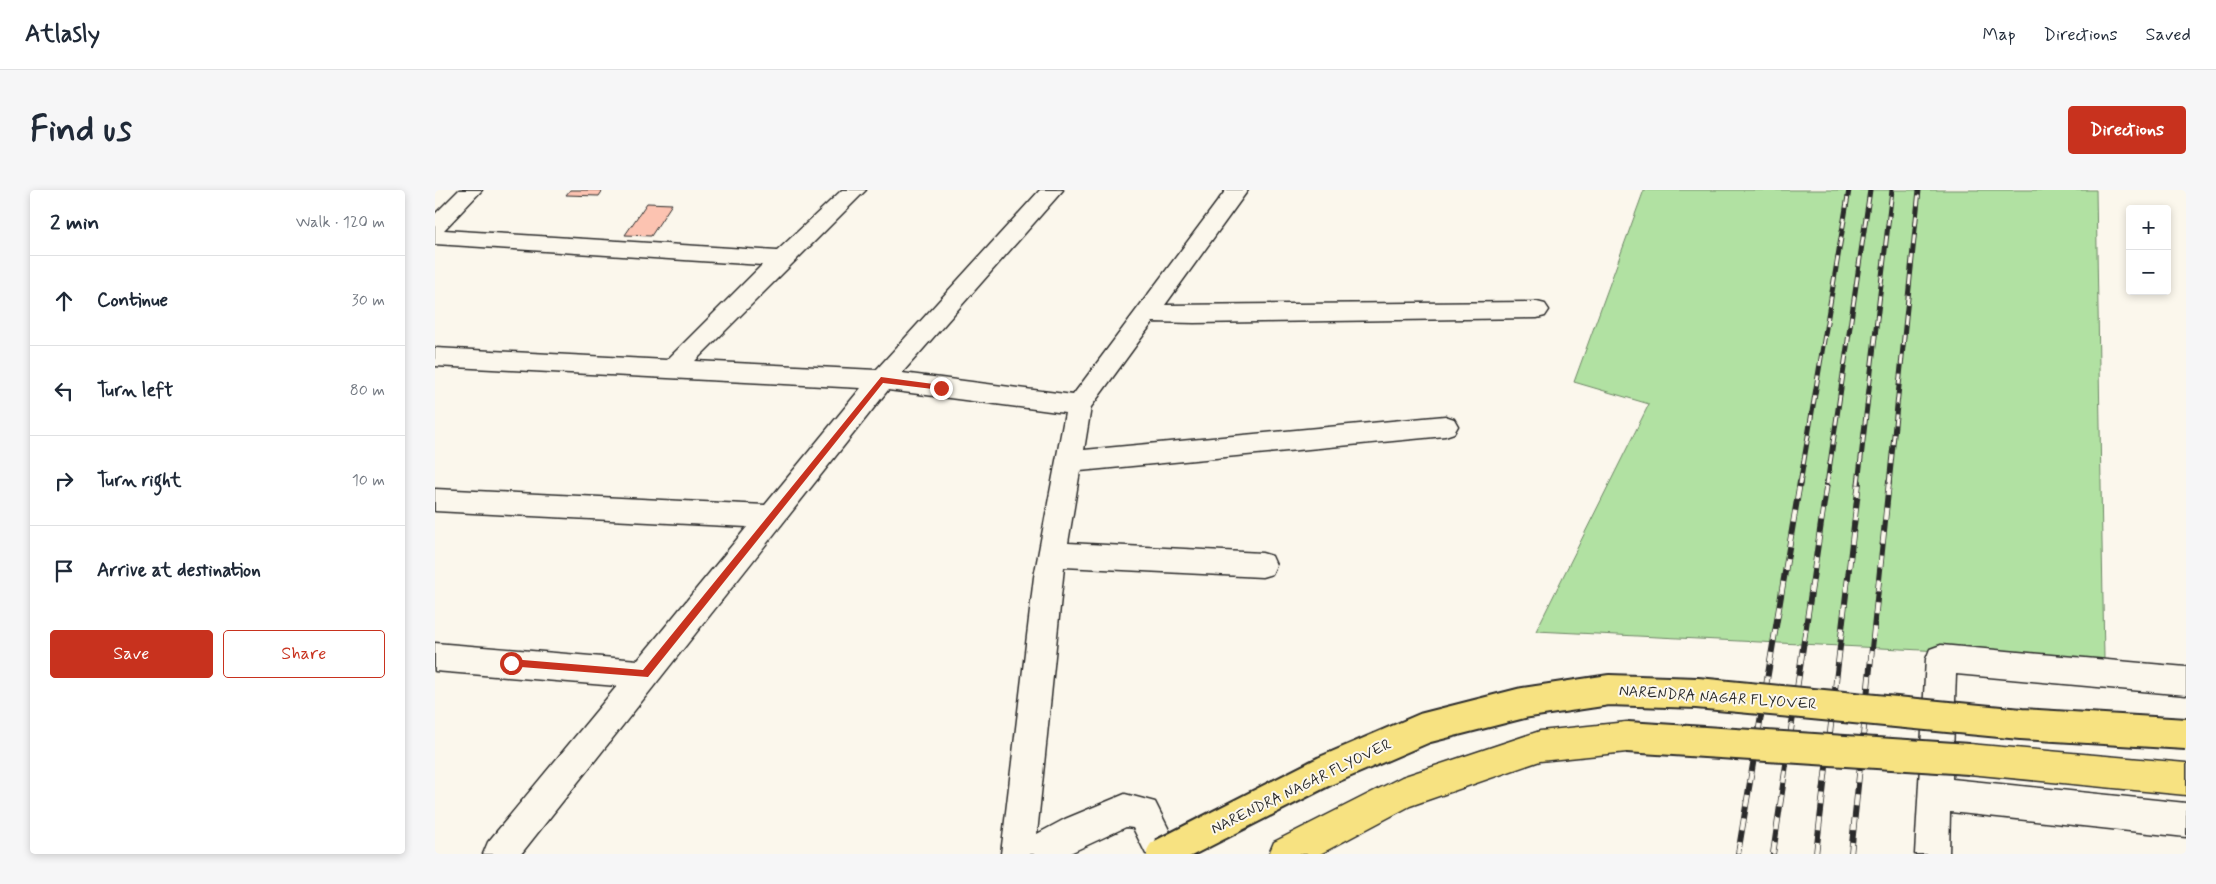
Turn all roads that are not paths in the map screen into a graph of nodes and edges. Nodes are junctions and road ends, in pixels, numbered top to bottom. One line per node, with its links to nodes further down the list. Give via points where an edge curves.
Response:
1 (471, 190): 5 (street)
2 (855, 190): 7 (street)
3 (1052, 190): 12 (street)
4 (1237, 190): 9 (street)
5 (435, 227)
6 (435, 237): 7 (street)
7 (782, 259): 11 (street)
8 (1537, 310): 9 (street)
9 (1147, 313): 13 (street)
10 (435, 357): 11 (street)
11 (673, 369): 12 (street)
12 (881, 380): 13 (street); 17 (street)
13 (1079, 405): 15 (street)
14 (1445, 426): 15 (street)
15 (1069, 462): 18 (street)
16 (435, 500): 17 (street)
17 (771, 517): 21 (street)
18 (1053, 554): 19 (street); 28 (street)
19 (1262, 565)
20 (435, 657): 21 (street)
21 (645, 674): 27 (street)
22 (2186, 681): 25 (street, via 1941,659)
23 (2186, 734): 30 (main road, NARENDRA NAGAR FLYOVER, bridge, via 2021,724 1697,693 1609,690 1523,703 1425,728 1325,771)
24 (2186, 779): 31 (main road, bridge, via 1969,760 1627,737 1540,746 1402,793)
25 (1936, 794): 26 (street); 32 (street)
26 (2186, 820)
27 (500, 854)
28 (1018, 854)
29 (1033, 854): 30 (street, via 1125,810 1143,814)
30 (1163, 854)
31 (1286, 854)
32 (1933, 854)

